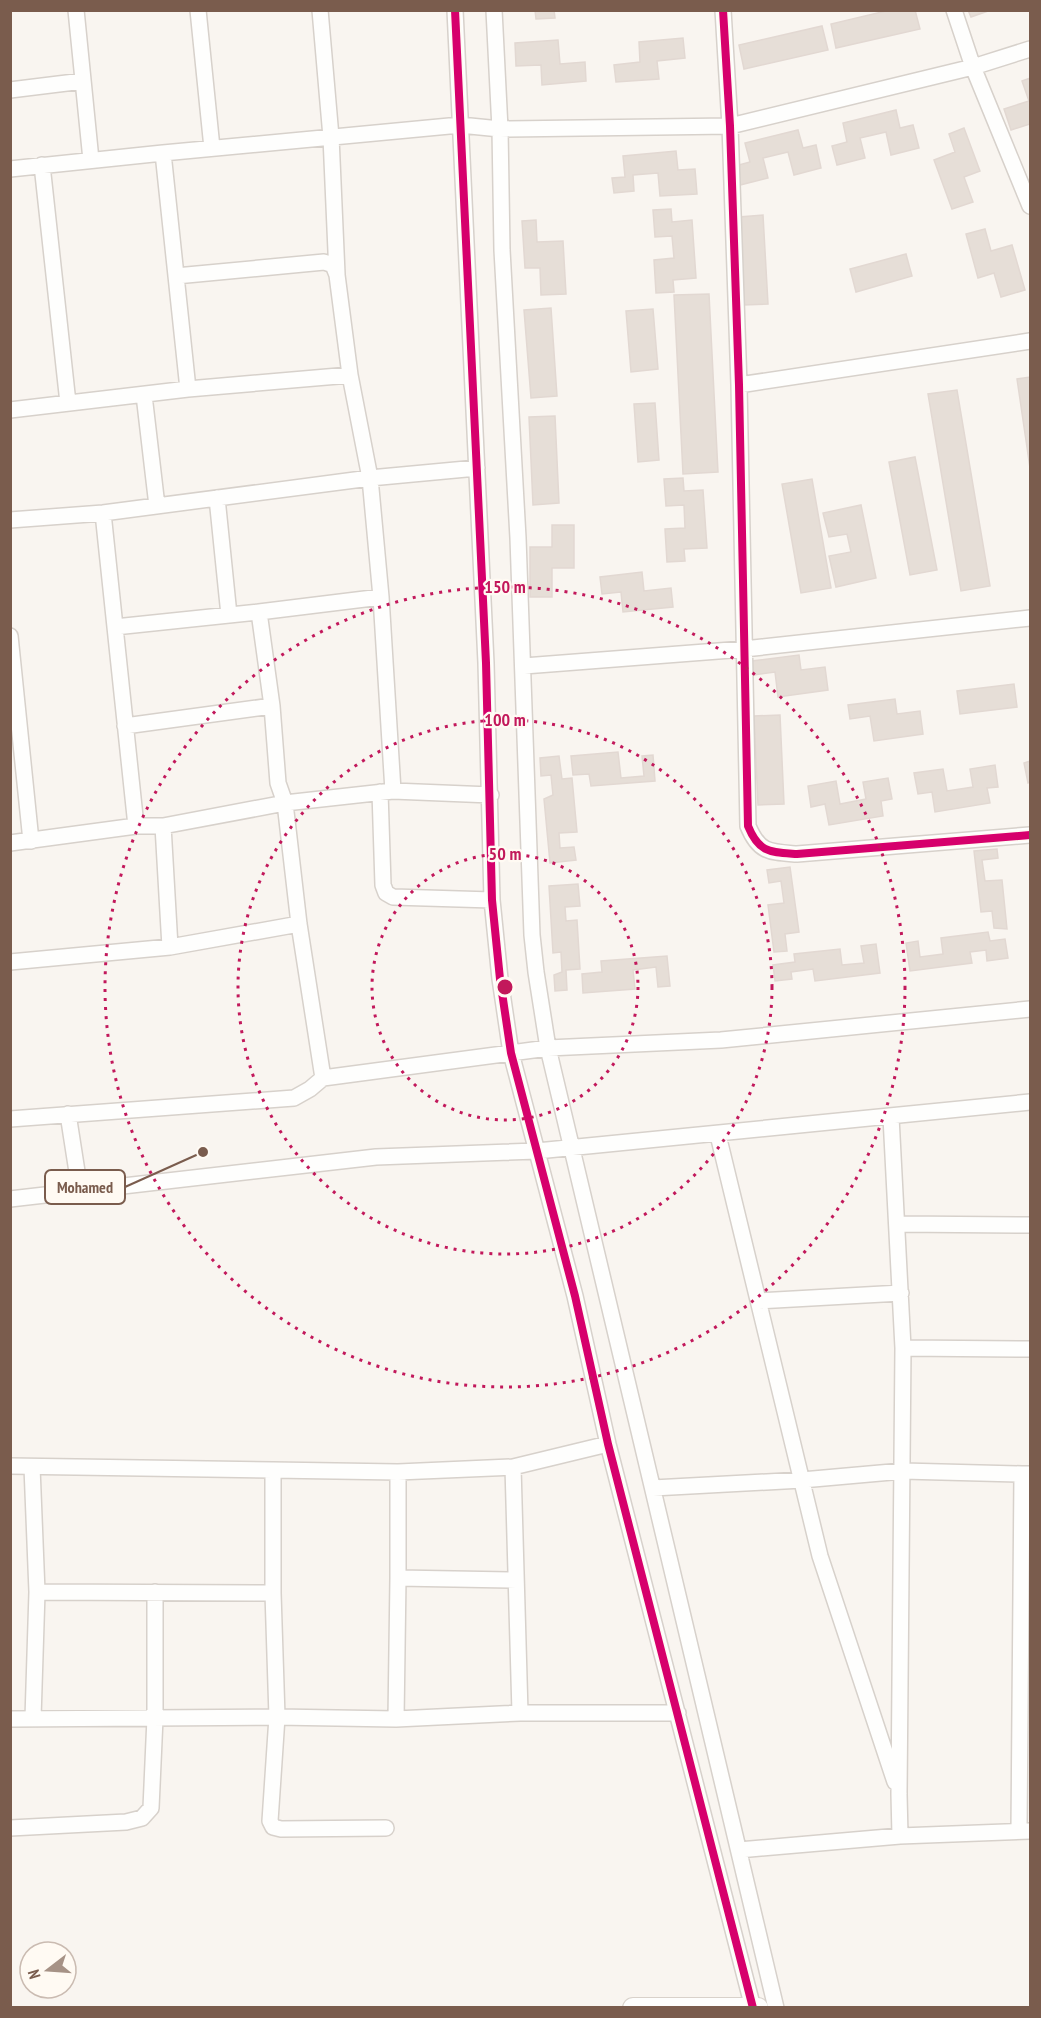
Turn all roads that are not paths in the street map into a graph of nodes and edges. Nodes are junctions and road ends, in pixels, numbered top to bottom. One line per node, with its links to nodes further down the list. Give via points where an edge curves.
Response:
1 (75, 10): 10 (street)
2 (198, 10): 16 (street)
3 (320, 10): 15 (street)
4 (455, 10): 12 (street)
5 (494, 10): 14 (street)
6 (723, 10): 13 (street)
7 (954, 10): 9 (street)
8 (1030, 49): 9 (street)
9 (973, 67): 13 (street); 21 (street)
10 (83, 81): 11 (street); 18 (street)
11 (10, 90)
12 (460, 125): 14 (street); 15 (street); 31 (street)
13 (730, 126): 14 (street); 26 (street)
14 (500, 129): 44 (street, via 502,250)
15 (331, 137): 16 (street); 22 (street)
16 (212, 148): 17 (street)
17 (163, 153): 18 (street); 23 (street)
18 (91, 160): 19 (street)
19 (42, 165): 20 (street); 29 (street)
20 (10, 169)
21 (1030, 206)
22 (337, 275): 23 (street, via 333,265 324,262); 25 (street)
23 (176, 276): 27 (street)
24 (1030, 341): 26 (street)
25 (350, 375): 27 (street); 32 (street)
26 (739, 385): 43 (street)
27 (188, 389): 28 (street)
28 (144, 394): 29 (street); 34 (street)
29 (68, 403): 30 (street)
30 (10, 410)
31 (477, 468): 32 (street); 48 (street)
32 (370, 478): 33 (street); 37 (street)
33 (217, 498): 34 (street); 39 (street)
34 (157, 506): 35 (street)
35 (103, 513): 36 (street); 41 (street)
36 (10, 520)
37 (381, 597): 38 (street); 47 (street)
38 (259, 612): 39 (street); 45 (street)
39 (229, 615): 41 (street)
40 (1030, 618): 43 (street)
41 (115, 627): 46 (street)
42 (10, 636): 53 (street)
43 (744, 649): 44 (street); 52 (street, via 748,826 755,842 773,852 797,854)
44 (524, 666): 60 (street, via 532,935)
45 (272, 706): 46 (street); 49 (street, via 278,783)
46 (125, 726): 50 (street)
47 (386, 792): 48 (street); 49 (street); 55 (street, via 386,893 393,897)
48 (491, 795): 55 (street)
49 (285, 804): 51 (street); 56 (street)
50 (136, 826): 51 (street); 53 (street)
51 (163, 826): 57 (street)
52 (1030, 835)
53 (31, 841): 54 (street)
54 (10, 843)
55 (492, 900): 61 (street)
56 (299, 924): 57 (street); 62 (street)
57 (170, 947): 58 (street)
58 (10, 962)
59 (1030, 1009): 60 (street, via 721,1040)
60 (548, 1048): 61 (street); 68 (street)
61 (511, 1053): 62 (street); 69 (street)
62 (323, 1078): 64 (street, via 294,1098)
63 (1030, 1102): 65 (street)
64 (68, 1114): 66 (street); 70 (street)
65 (891, 1117): 67 (street); 72 (street)
66 (10, 1119)
67 (718, 1135): 68 (street); 75 (street)
68 (572, 1148): 69 (street); 87 (street)
69 (537, 1151): 70 (street, via 376,1157); 78 (street)
70 (80, 1191): 71 (street)
71 (10, 1199)
72 (898, 1224): 73 (street); 74 (street)
73 (1030, 1225)
74 (901, 1293): 75 (street); 76 (street)
75 (759, 1301): 86 (street)
76 (903, 1348): 77 (street); 83 (street)
77 (1030, 1349)
78 (608, 1444): 81 (street); 94 (street)
79 (10, 1466): 80 (street)
80 (32, 1467): 82 (street); 90 (street)
81 (513, 1467): 84 (street); 89 (street)
82 (273, 1470): 84 (street); 92 (street)
83 (903, 1471): 85 (street); 86 (street); 101 (street)
84 (398, 1472): 88 (street)
85 (1026, 1474): 95 (street)
86 (802, 1480): 87 (street); 101 (street, via 820,1556)
87 (653, 1488): 106 (street)
88 (398, 1578): 89 (street); 100 (street)
89 (516, 1580): 93 (street)
90 (37, 1592): 91 (street); 97 (street)
91 (155, 1592): 92 (street); 98 (street)
92 (273, 1593): 96 (street)
93 (520, 1713): 94 (street); 100 (street)
94 (678, 1713): 108 (street)
95 (1025, 1714): 104 (street)
96 (277, 1717): 98 (street); 100 (street); 103 (street, via 270,1821 273,1827)
97 (33, 1718): 98 (street); 99 (street)
98 (155, 1718): 102 (street, via 151,1808 142,1818)
99 (10, 1719)
100 (396, 1719)
101 (899, 1794): 105 (street)
102 (10, 1828)
103 (386, 1828)
104 (1025, 1830): 105 (street)
105 (900, 1836): 106 (street)
106 (739, 1850): 110 (street)
107 (633, 2007): 108 (main road)
108 (752, 2007): 109 (main road)
109 (758, 2007)
110 (776, 2007)

